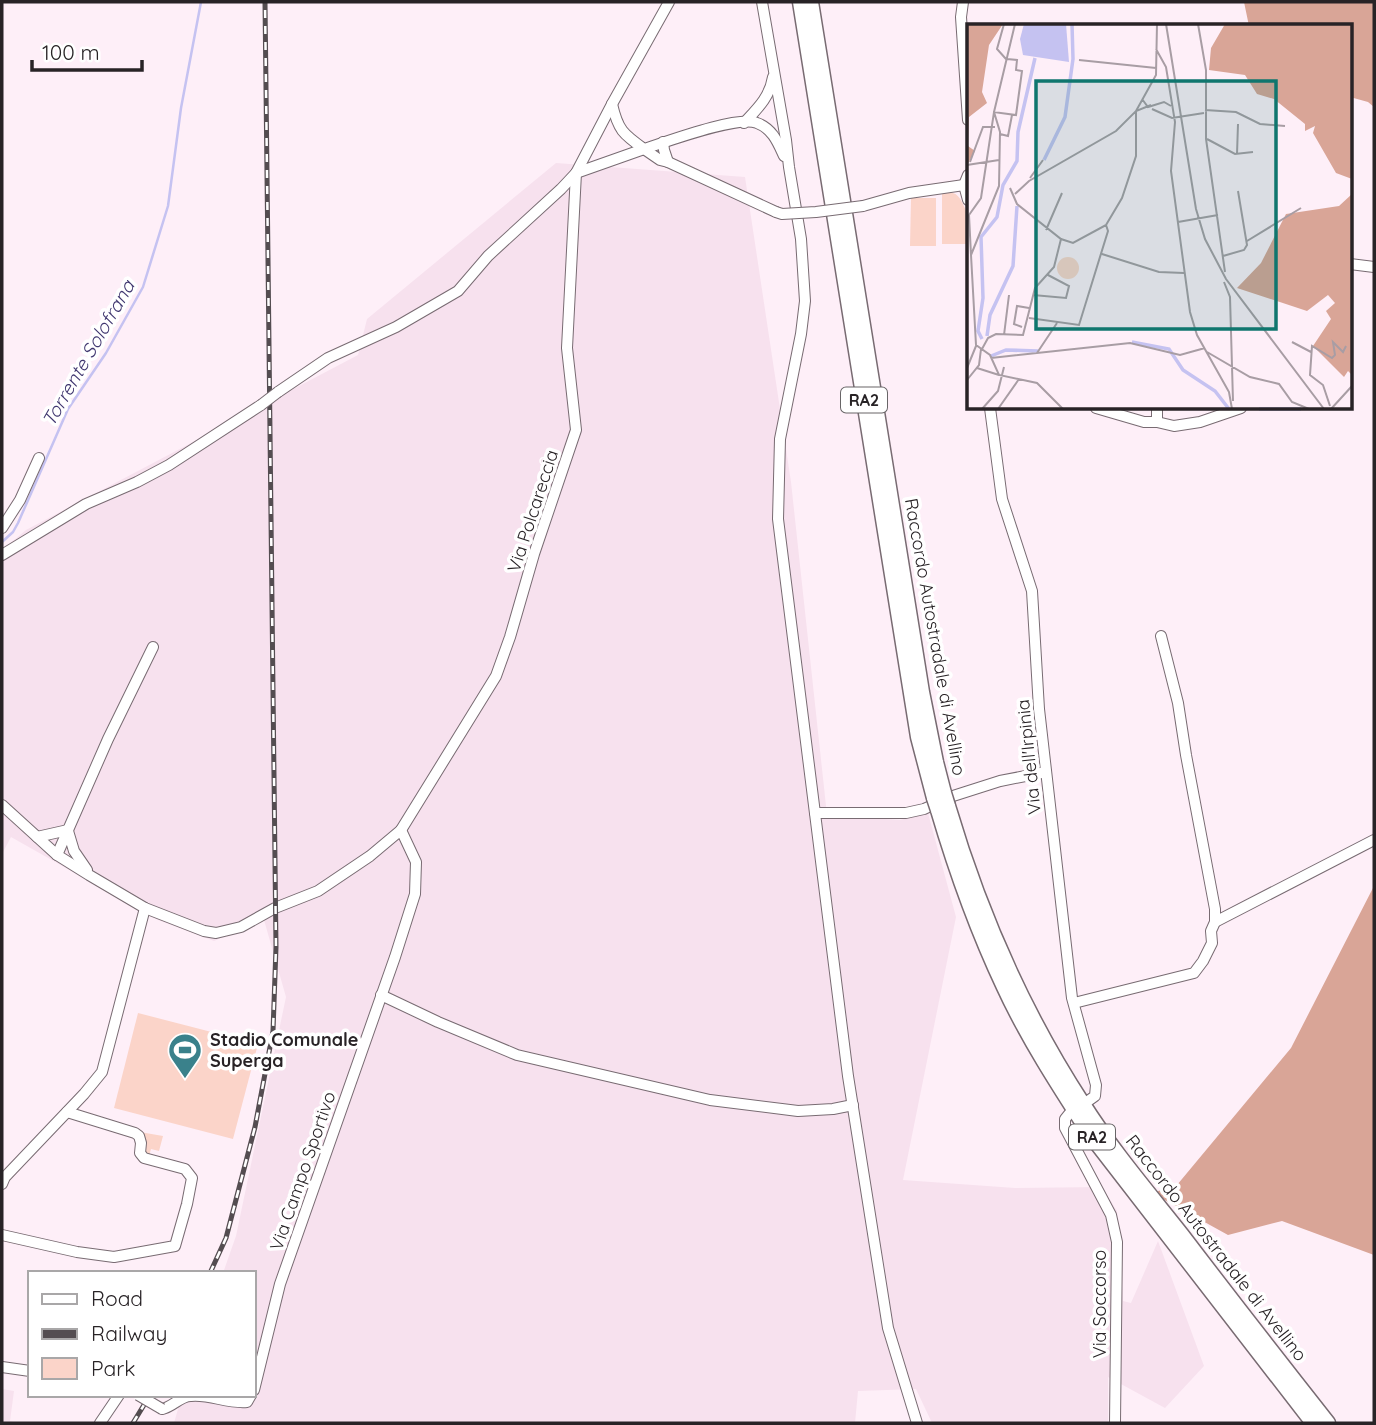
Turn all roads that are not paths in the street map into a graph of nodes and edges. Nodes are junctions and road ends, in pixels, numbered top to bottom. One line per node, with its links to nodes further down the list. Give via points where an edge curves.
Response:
1 (669, 2): 7 (street)
2 (762, 2): 6 (street)
3 (800, 2): 29 (highway, Raccordo Autostradale di Avellino / RA2, via 918,737)
4 (811, 2): 29 (highway, Raccordo Autostradale di Avellino / RA2)
5 (963, 2): 8 (street)
6 (774, 66): 9 (street, via 768,94); 13 (street)
7 (612, 104): 11 (street, via 625,135); 14 (street)
8 (967, 107)
9 (744, 123): 10 (street); 13 (street, via 756,122 775,136)
10 (663, 142): 11 (street); 12 (street)
11 (644, 149): 12 (street); 14 (street)
12 (668, 162): 15 (street, bridge, via 782,214 863,206)
13 (789, 167): 31 (street, via 805,300 780,439 778,519)
14 (576, 173): 25 (street, bridge, via 458,290 396,327 328,358 169,464 86,504); 33 (street, Via Polcareccia, via 567,348 576,430 496,676)
15 (966, 180)
16 (1352, 264): 17 (street)
17 (1374, 267)
18 (990, 410): 28 (street, Via dell'Irpinia, via 1002,499 1031,591)
19 (1103, 410): 22 (street)
20 (1157, 410): 22 (street)
21 (1235, 410): 22 (street, via 1174,426)
22 (1157, 422)
23 (39, 458): 24 (street)
24 (2, 528)
25 (2, 555)
26 (1161, 636): 39 (street, via 1178,703)
27 (153, 647): 32 (street)
28 (1046, 772): 31 (street, via 1000,781 906,813); 41 (street, Via dell'Irpinia)
29 (941, 802): 59 (highway, Raccordo Autostradale di Avellino / RA2, via 970,906 1004,987 1060,1088 1091,1136); 60 (highway, Raccordo Autostradale di Avellino / RA2, via 1006,963 1068,1080 1112,1146)
30 (2, 804): 34 (street)
31 (815, 813): 43 (street)
32 (68, 830): 34 (street); 36 (street); 37 (street)
33 (401, 830): 38 (street, via 328,885 241,927 204,931); 40 (street, Via Campo Sportivo, via 416,862 415,894)
34 (37, 836): 36 (street)
35 (1374, 840): 39 (street)
36 (57, 855): 37 (street)
37 (89, 875): 38 (street)
38 (145, 908): 44 (street, via 102,1072)
39 (1215, 922): 41 (street, via 1210,931 1212,943 1195,973)
40 (381, 995): 43 (street, via 517,1055 697,1097 798,1111); 50 (street, Via Campo Sportivo, via 280,1284)
41 (1074, 1003): 42 (street, Via dell'Irpinia, via 1096,1085 1095,1096)
42 (1088, 1101)
43 (853, 1105): 57 (street, via 888,1328)
44 (67, 1112): 46 (street); 47 (street, via 135,1133 144,1158 185,1169 192,1178 175,1246 114,1257)
45 (1069, 1114): 58 (street, Via Soccorso, via 1065,1128 1111,1215 1117,1242)
46 (2, 1184)
47 (2, 1235)
48 (2, 1367): 49 (street)
49 (28, 1371)
50 (256, 1382)
51 (118, 1397): 56 (street)
52 (141, 1397): 53 (street, bridge, via 162,1409)
53 (185, 1397)
54 (202, 1397): 55 (street, bridge, via 242,1403)
55 (250, 1397)
56 (100, 1423)
57 (917, 1423)
58 (1115, 1423)
59 (1313, 1423)
60 (1328, 1423)

